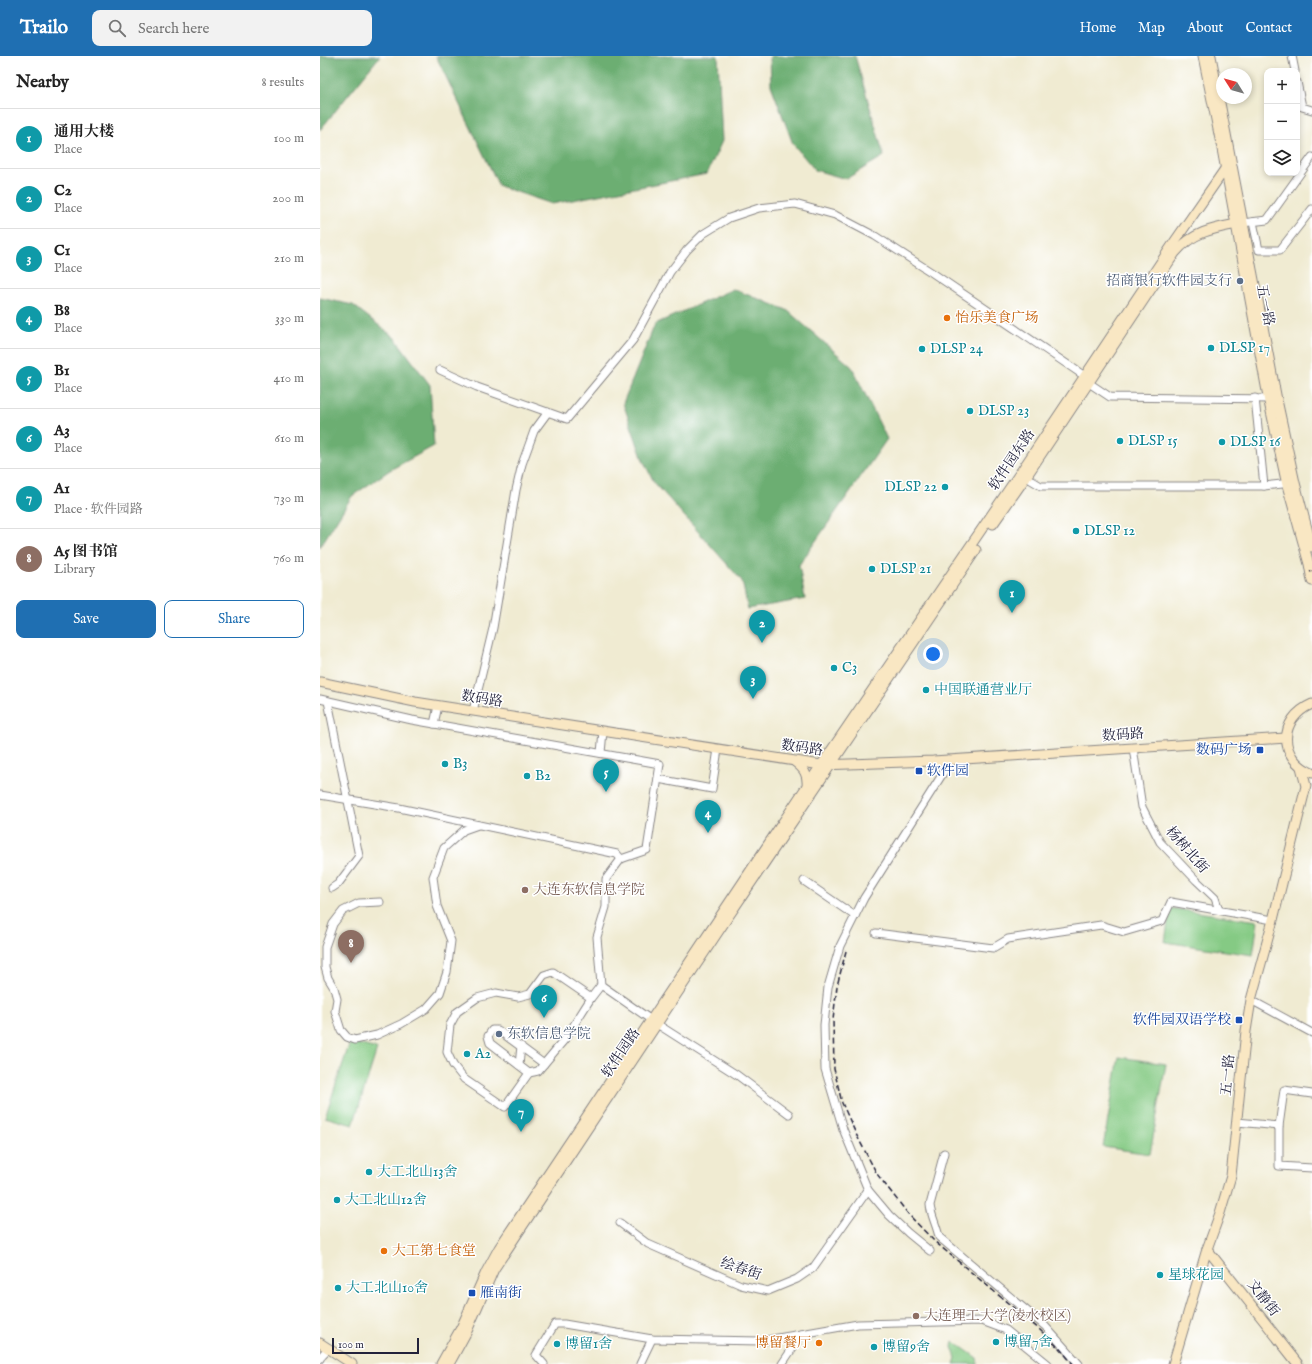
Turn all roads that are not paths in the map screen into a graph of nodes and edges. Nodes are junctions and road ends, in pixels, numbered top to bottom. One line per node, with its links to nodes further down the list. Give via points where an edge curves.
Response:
1 (1203, 56): 8 (main road, 五一路)
2 (1211, 56): 11 (main road, 五一路)
3 (1292, 56): 4 (street)
4 (1294, 68)
5 (1300, 97): 6 (street, via 1302,107)
6 (1312, 110)
7 (1312, 156): 10 (street, via 1267,220)
8 (1225, 170): 11 (main road, 五一路); 13 (main road, 软件园东路, via 1175,241)
9 (1312, 209): 10 (street, via 1280,250 1258,250)
10 (1253, 222): 11 (street)
11 (1239, 224): 13 (main road, 软件园东路, via 1194,236 1181,246); 15 (main road, 五一路)
12 (440, 370): 16 (street, via 477,387)
13 (1088, 380): 14 (street, via 1110,397); 16 (street, via 875,236 835,215 795,204 759,208 729,218 703,234 670,272 633,340 567,419); 17 (main road, 软件园东路); 38 (main road, 软件园东路, via 1007,493)
14 (1255, 398): 15 (street); 19 (street)
15 (1273, 399): 18 (main road, 五一路)
16 (548, 412): 27 (street, via 534,431 524,456 493,628)
17 (1026, 477): 19 (street, via 1041,486); 33 (main road, 软件园东路)
18 (1291, 484): 19 (street); 20 (main road, 五一路); 21 (main road, 五一路)
19 (1264, 486)
20 (1312, 547)
21 (1312, 581)
22 (320, 682): 26 (main road, 数码路)
23 (320, 699): 24 (street)
24 (328, 701): 28 (street); 46 (street)
25 (1312, 704): 30 (main road, via 1301,709 1293,717)
26 (438, 706): 27 (main road, 数码路); 28 (street)
27 (473, 711): 29 (main road, 数码路)
28 (434, 724): 34 (street)
29 (603, 731): 32 (main road, 数码路); 34 (street)
30 (1286, 738): 31 (main road, 数码路); 39 (main road, via 1291,756)
31 (1133, 748): 35 (main road, 数码路); 52 (street, 杨树北街, via 1142,807 1160,842 1215,898)
32 (718, 749): 36 (main road, 数码路); 42 (street, via 712,789)
33 (842, 749): 37 (main road, via 844,756); 38 (main road, 软件园东路)
34 (601, 753): 42 (street, via 660,764)
35 (948, 759): 37 (main road, 数码路); 53 (street, via 945,770)
36 (794, 761): 38 (main road, 数码路); 43 (main road, via 806,772)
37 (854, 764): 38 (main road, 数码路)
38 (826, 765): 43 (main road, 软件园路); 59 (main road, 软件园路, via 728,917)
39 (1301, 767): 40 (main road); 44 (main road)
40 (1312, 773)
41 (1312, 778): 44 (main road)
42 (658, 779): 48 (street, via 647,850)
43 (807, 786): 59 (main road, 软件园路)
44 (1306, 786): 54 (main road, 五一路)
45 (320, 795): 46 (street)
46 (348, 800): 47 (street); 50 (street, via 359,856 338,884)
47 (479, 825): 48 (street, via 616,854); 51 (street, via 464,830 444,848 433,877 437,906 451,941 447,972 440,993 426,1010 401,1024 377,1035 355,1040 347,1037 341,1030 335,1011 337,999 326,968 325,947 333,924 343,911 359,903)
48 (621, 859): 56 (street, via 606,879 606,907 597,937)
49 (804, 881): 53 (street)
50 (332, 888)
51 (380, 902)
52 (1219, 910): 54 (street); 55 (street, via 1171,902 1162,921 1124,932 1101,925 1008,939 993,948)
53 (855, 916): 71 (street, via 840,946 828,987 824,1024 825,1069 843,1129)
54 (1273, 920): 58 (main road, 五一路)
55 (876, 933)
56 (601, 985): 57 (street); 59 (street)
57 (591, 998): 62 (street, via 565,1040); 64 (street, via 553,972 544,975 530,994 518,997 496,993 477,998 457,1012 450,1025 448,1052 453,1065 464,1079 505,1107)
58 (1251, 1000): 60 (street); 67 (main road, 五一路)
59 (654, 1022): 66 (street, via 737,1075); 81 (main road, 软件园路, via 499,1248); 82 (main road, 软件园路, via 494,1269 467,1331)
60 (1312, 1033)
61 (521, 1046): 62 (street); 63 (street); 63 (street, via 498,1030 492,1030 488,1036 490,1043)
62 (544, 1064): 64 (street, via 538,1071)
63 (519, 1065): 64 (street)
64 (529, 1072)
65 (1312, 1094): 68 (street, via 1284,1090)
66 (789, 1114)
67 (1237, 1122): 68 (street); 73 (main road, 五一路, via 1231,1176)
68 (1279, 1126): 70 (street, via 1279,1166)
69 (944, 1153): 87 (street, via 930,1205 939,1237 1045,1326)
70 (1312, 1168)
71 (868, 1190): 72 (street, 绘春街, via 813,1268 797,1279 768,1291 741,1285 648,1244); 74 (street, via 889,1215)
72 (620, 1224)
73 (1207, 1249): 88 (main road, 五一路); 89 (main road, 文静街)
74 (930, 1251)
75 (802, 1334): 76 (street, via 761,1341); 85 (street); 86 (street, via 858,1324 982,1321 1006,1330)
76 (652, 1338): 83 (street, via 555,1324 536,1355); 84 (street)
77 (320, 1343): 78 (main road)
78 (329, 1348): 79 (street); 80 (main road)
79 (320, 1359)
80 (352, 1364)
81 (441, 1364)
82 (449, 1364)
83 (544, 1364)
84 (640, 1364)
85 (782, 1364)
86 (1048, 1364)
87 (1079, 1364)
88 (1173, 1364)
89 (1298, 1364)

